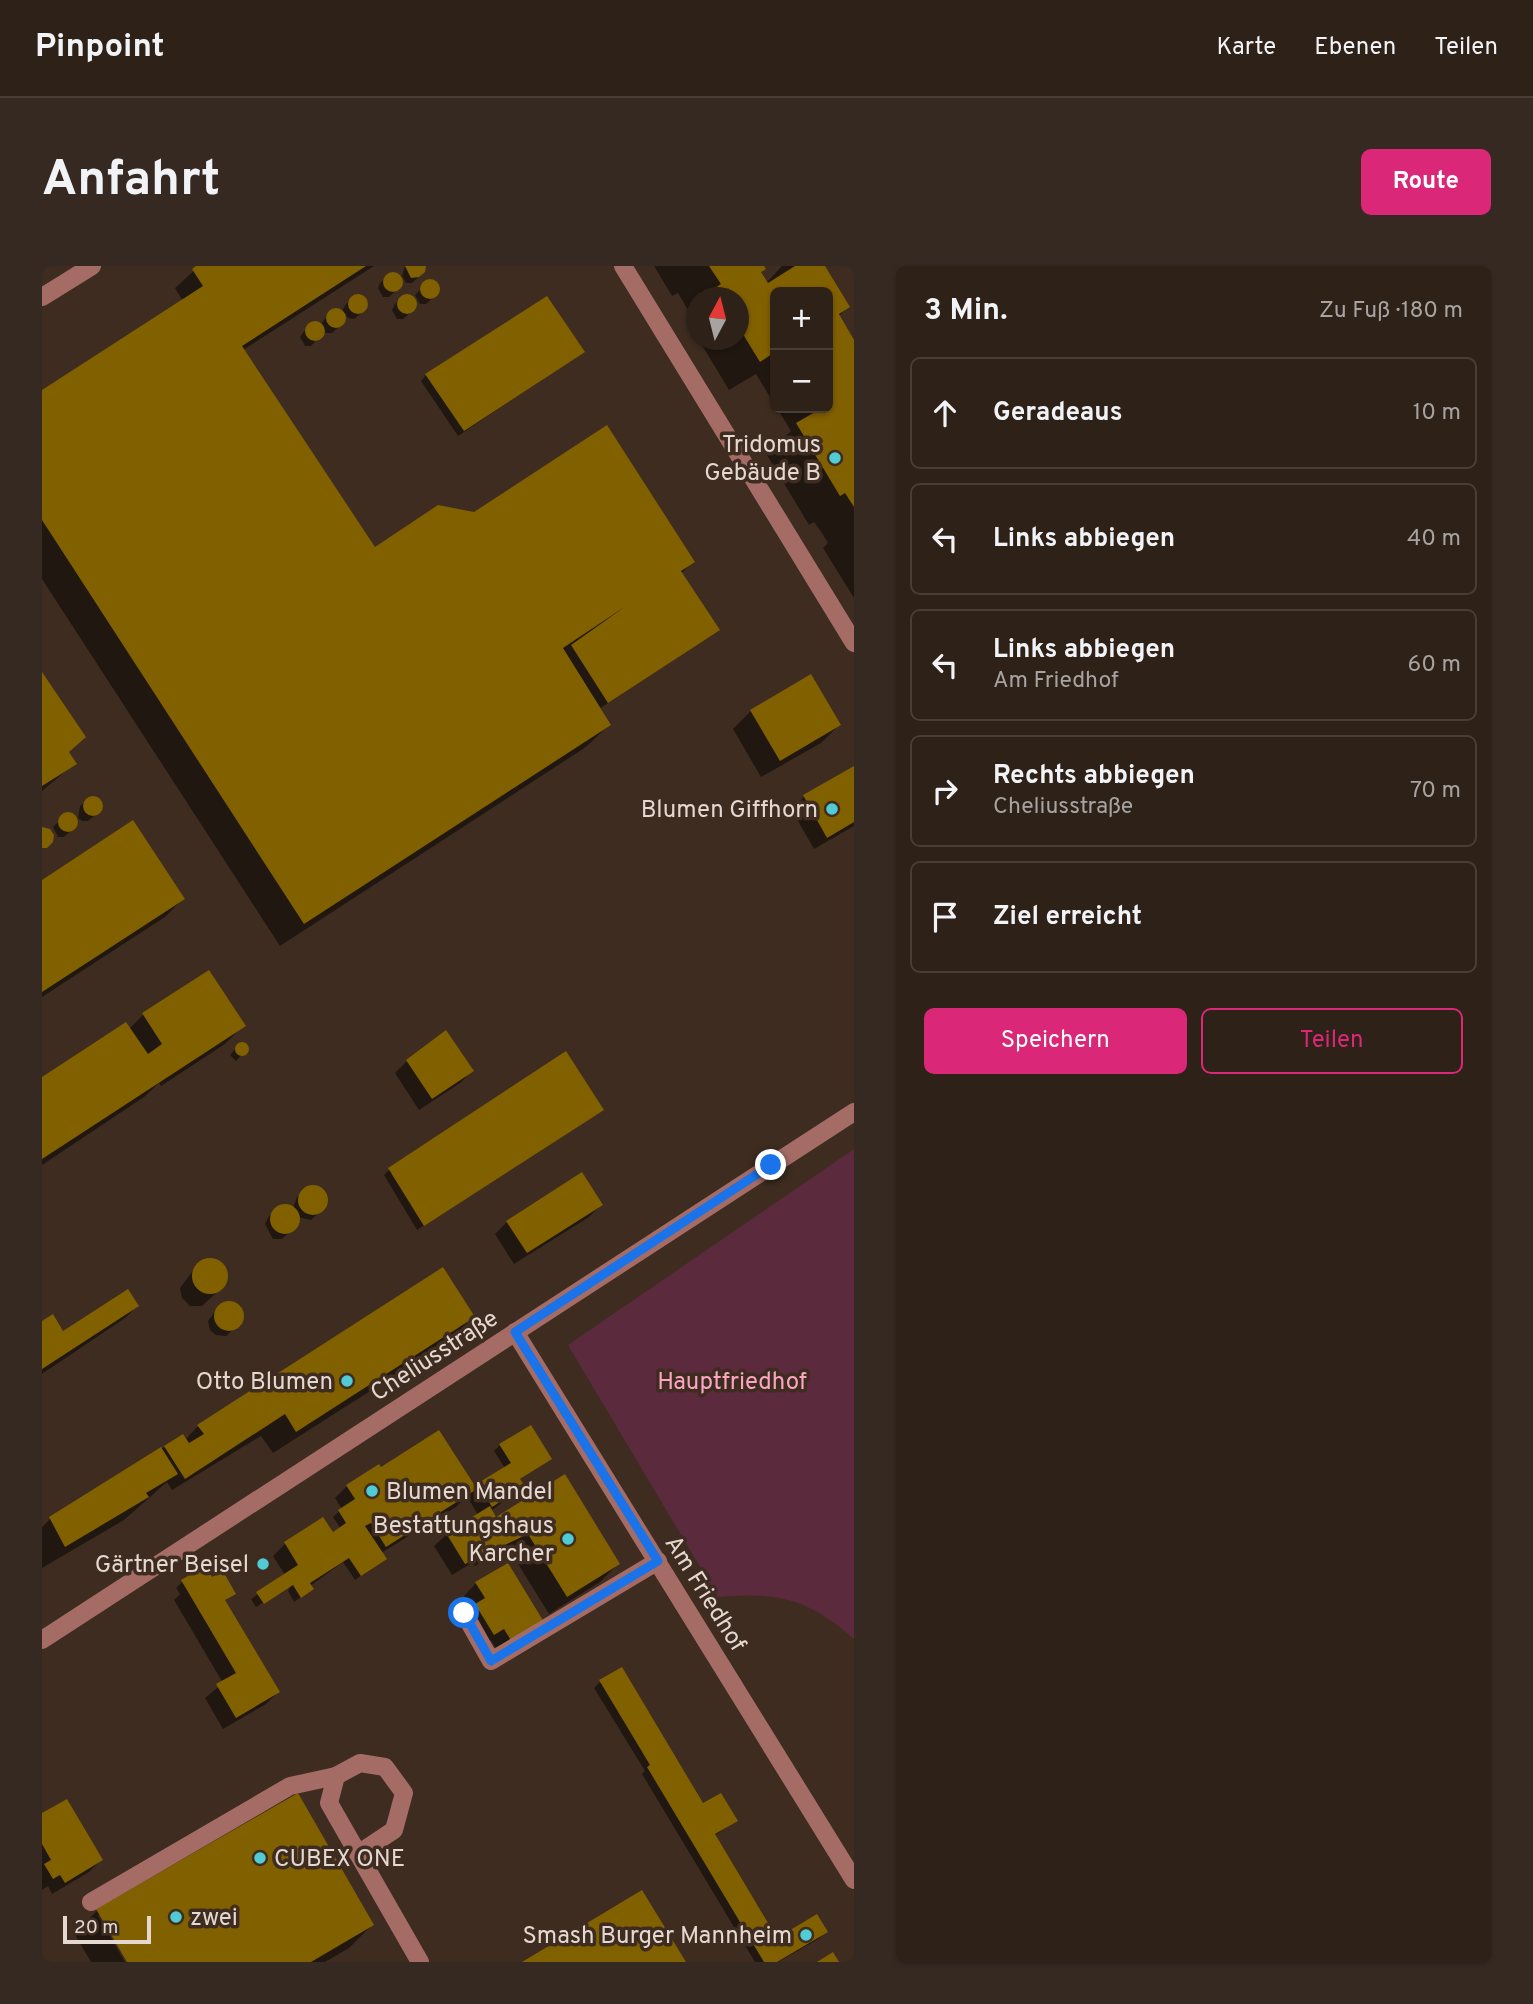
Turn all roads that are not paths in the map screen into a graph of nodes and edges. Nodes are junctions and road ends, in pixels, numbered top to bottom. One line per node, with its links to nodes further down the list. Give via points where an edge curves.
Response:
1 (92, 266): 3 (street)
2 (623, 266): 4 (street)
3 (42, 297)
4 (854, 643)
5 (854, 1112): 6 (street, Cheliusstraße)
6 (515, 1332): 7 (street, Am Friedhof); 9 (street, Cheliusstraße)
7 (658, 1561): 8 (street, via 491,1661); 12 (street, Am Friedhof)
8 (464, 1613)
9 (42, 1640)
10 (336, 1776): 11 (street, via 329,1803); 11 (street, via 360,1763 385,1767 404,1793 394,1830); 13 (street, via 290,1786)
11 (358, 1854): 14 (street)
12 (854, 1880)
13 (91, 1902)
14 (420, 1962)

